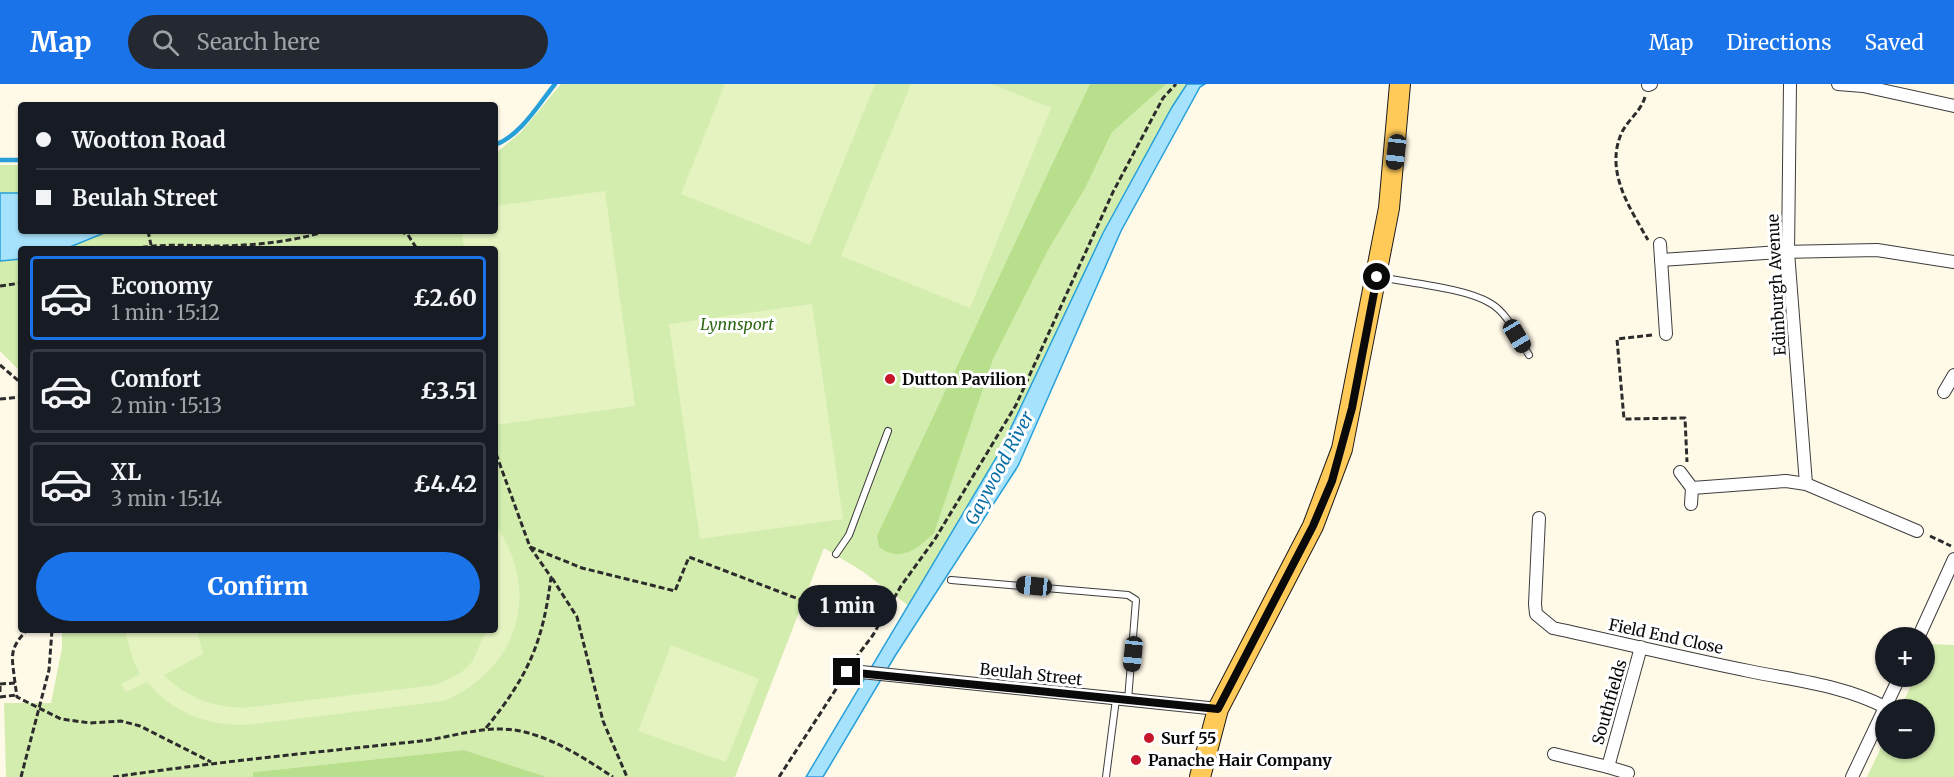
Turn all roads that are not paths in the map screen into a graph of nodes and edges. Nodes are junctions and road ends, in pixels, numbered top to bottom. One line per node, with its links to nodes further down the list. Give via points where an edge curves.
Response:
1 (1400, 84): 9 (main road, via 1396,152)
2 (1790, 84): 6 (street, Edinburgh Avenue)
3 (1838, 84): 4 (street)
4 (1954, 106)
5 (1660, 244): 7 (street)
6 (1788, 252): 7 (street); 8 (street, via 1877,250); 16 (street, Edinburgh Avenue)
7 (1661, 260): 10 (street)
8 (1954, 262)
9 (1377, 277): 11 (lane, via 1470,295 1490,303 1505,316); 29 (main road, via 1352,408 1332,481 1313,526)
10 (1666, 334)
11 (1529, 355)
12 (1954, 375): 13 (street)
13 (1944, 392)
14 (888, 431): 21 (lane, via 849,536)
15 (1680, 472): 17 (street)
16 (1806, 484): 17 (street, via 1786,481); 20 (street)
17 (1692, 488): 18 (street)
18 (1691, 504)
19 (1539, 518): 25 (street, Field End Close, via 1536,614 1553,628)
20 (1917, 531)
21 (836, 554)
22 (1954, 560): 24 (street)
23 (951, 580): 27 (lane, via 1128,595 1136,600)
24 (1923, 627)
25 (1641, 647): 28 (street, Field End Close, via 1833,686); 32 (street, Southfields)
26 (846, 672): 27 (street, Beulah Street)
27 (1122, 700): 29 (street, Beulah Street); 34 (lane)
28 (1875, 702)
29 (1218, 709): 35 (main road)
30 (1875, 728): 36 (street)
31 (1554, 754): 32 (street, Southfields)
32 (1608, 767): 33 (street, Southfields)
33 (1629, 773)
34 (1106, 777)
35 (1200, 777)
36 (1852, 777)

